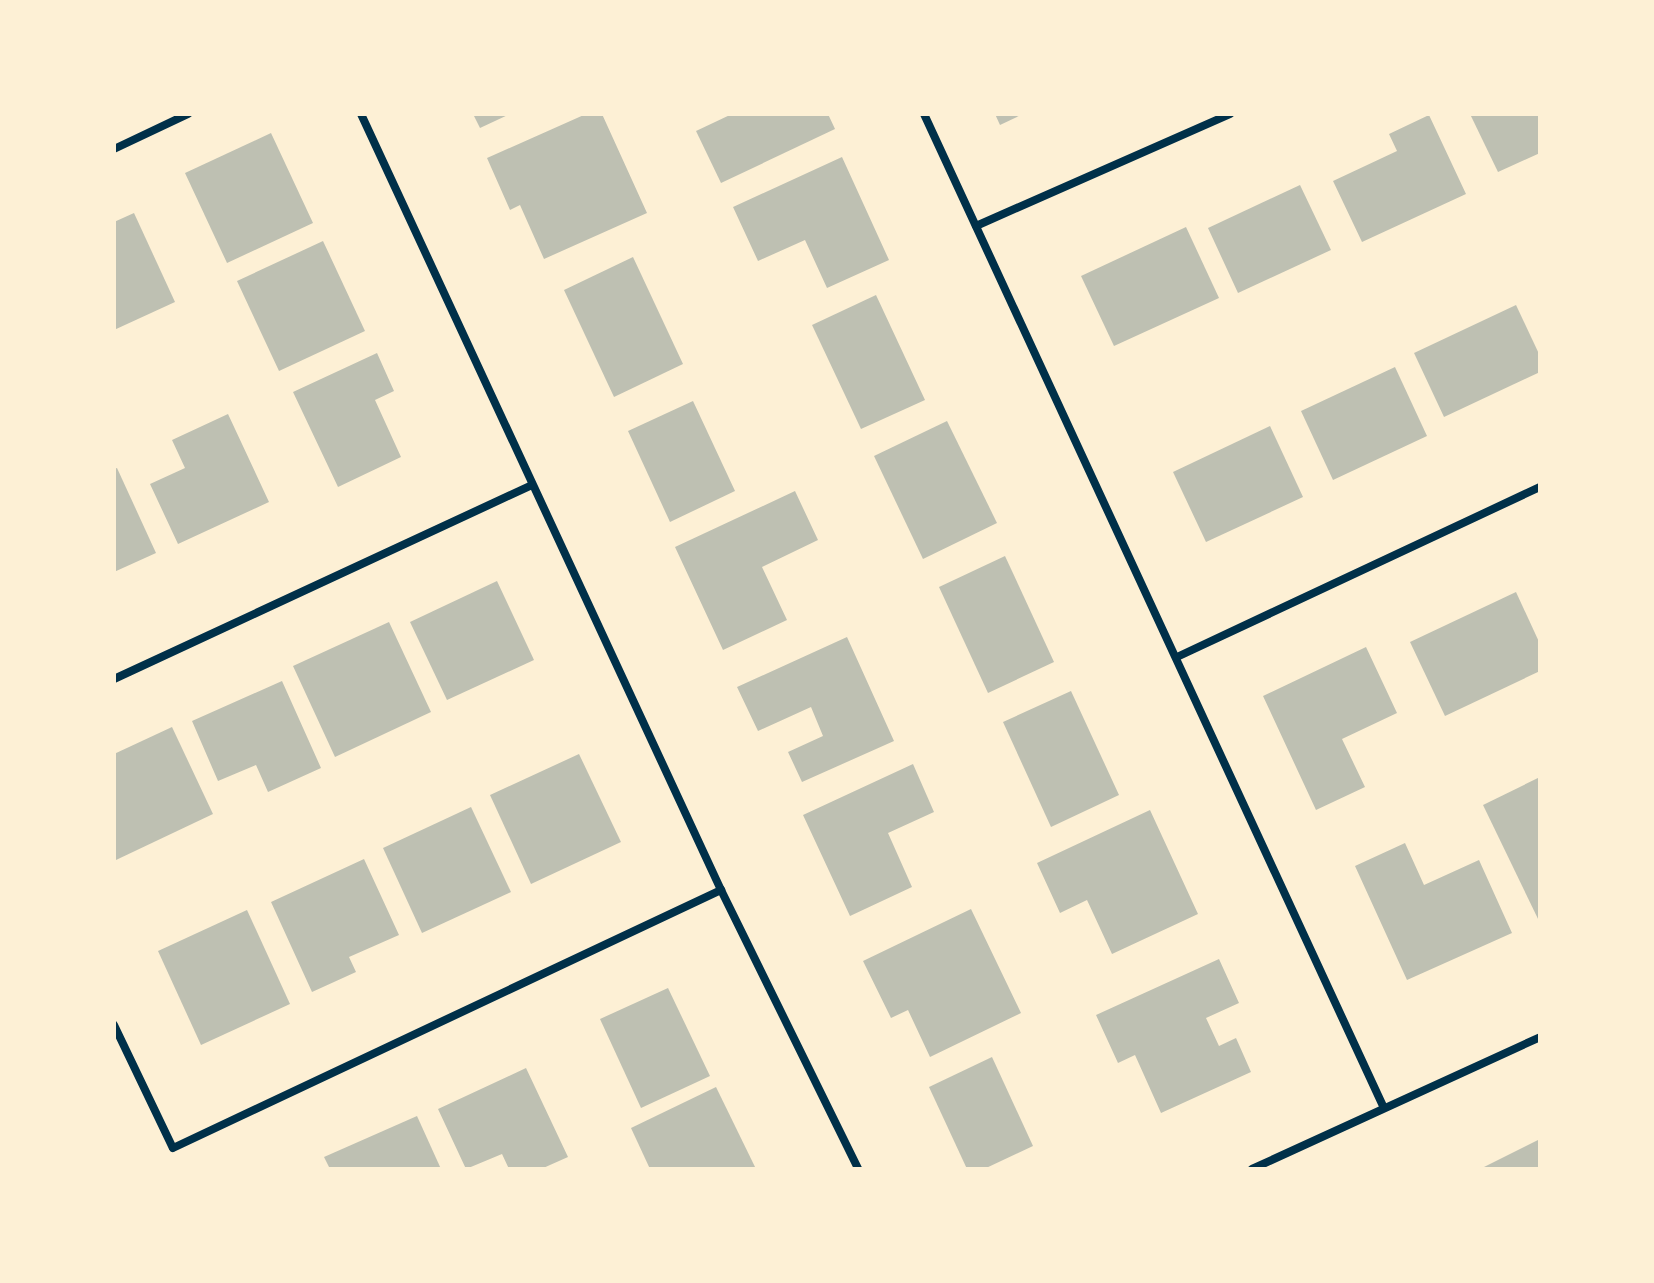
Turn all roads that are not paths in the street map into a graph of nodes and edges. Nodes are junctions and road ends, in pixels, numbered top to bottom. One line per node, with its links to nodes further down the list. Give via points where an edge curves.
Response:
1 (188, 114): 5 (street)
2 (361, 114): 7 (street)
3 (924, 114): 6 (street)
4 (1230, 114): 6 (street)
5 (114, 149)
6 (976, 226): 9 (street)
7 (531, 485): 10 (street); 11 (street)
8 (1540, 487): 9 (street)
9 (1177, 657): 14 (street)
10 (114, 679)
11 (721, 890): 12 (street, via 173,1148); 15 (street)
12 (114, 1025)
13 (1540, 1037): 14 (street)
14 (1384, 1108): 16 (street)
15 (858, 1169)
16 (1252, 1169)

